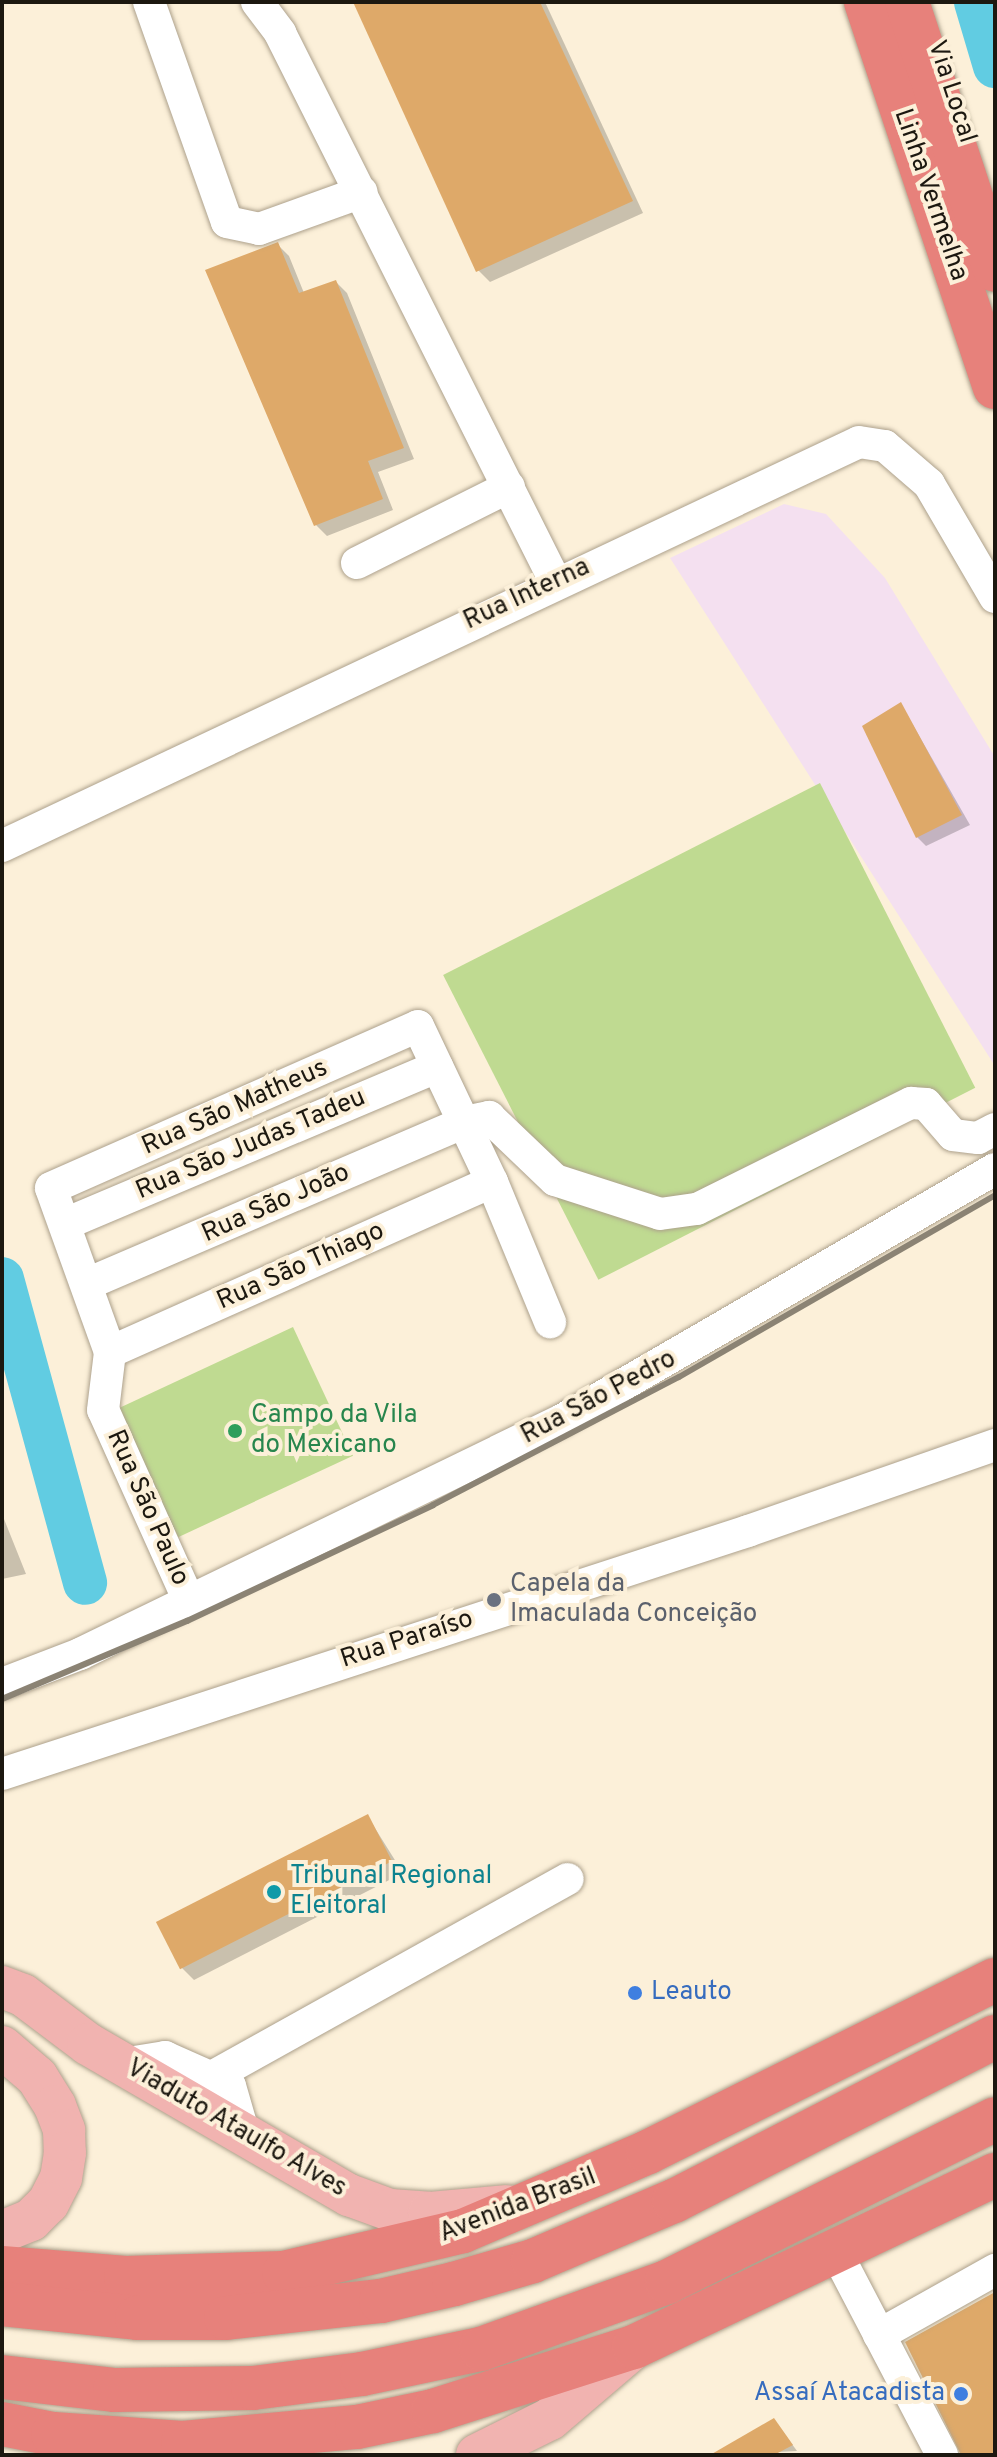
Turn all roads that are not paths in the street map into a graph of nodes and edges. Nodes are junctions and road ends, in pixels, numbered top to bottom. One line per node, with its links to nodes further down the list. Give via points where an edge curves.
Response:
1 (149, 2): 6 (street, via 227,222 259,229)
2 (257, 2): 6 (street, via 280,33)
3 (866, 2): 9 (highway, Linha Vermelha)
4 (907, 2): 8 (highway, Linha Vermelha)
5 (922, 2): 7 (street, Via Local)
6 (362, 192): 10 (street)
7 (995, 227)
8 (995, 270)
9 (995, 387)
10 (509, 487): 11 (street); 12 (street)
11 (357, 563)
12 (555, 581): 13 (street, Rua Interna, via 859,442 885,446 929,484); 14 (street, Rua Interna)
13 (995, 597)
14 (2, 846)
15 (437, 1067): 16 (street); 20 (street, Rua São Matheus, via 418,1026); 21 (street, Rua São Judas Tadeu)
16 (465, 1122): 17 (street, via 489,1117 555,1180 660,1214 697,1209 911,1103 926,1104 953,1135 978,1138); 19 (street); 22 (street, Rua São João, via 233,1226)
17 (995, 1129)
18 (995, 1169): 26 (street, Rua São Pedro, via 562,1420)
19 (492, 1182): 23 (street); 24 (street, Rua São Thiago)
20 (51, 1188): 21 (street, Rua São Paulo)
21 (65, 1224): 22 (street, Rua São Paulo)
22 (87, 1284): 24 (street, Rua São Paulo)
23 (550, 1322)
24 (110, 1352): 26 (street, Rua São Paulo, via 103,1410)
25 (995, 1445): 28 (street, Rua Paraíso)
26 (189, 1601): 27 (street, Rua São Pedro, via 80,1654)
27 (2, 1684)
28 (2, 1774)
29 (568, 1879): 36 (street)
30 (995, 1980): 40 (highway, Avenida Brasil)
31 (2, 1987): 34 (main road, Viaduto Ataulfo Alves, via 23,1995)
32 (995, 2037): 45 (highway, Avenida Brasil, via 674,2201 533,2261 454,2284 381,2301 226,2318 137,2318)
33 (2, 2047): 35 (main road)
34 (105, 2054): 35 (main road); 36 (street, via 165,2057); 38 (main road, Viaduto Ataulfo Alves)
35 (37, 2077): 41 (main road, via 64,2130 61,2178 31,2220)
36 (212, 2077): 38 (street, via 233,2090)
37 (995, 2119): 48 (highway, via 667,2282 481,2349 362,2374 253,2388 115,2390)
38 (245, 2138): 40 (main road, Viaduto Ataulfo Alves, via 316,2180 390,2210 429,2213)
39 (995, 2175): 42 (highway)
40 (537, 2203): 43 (highway, Avenida Brasil, via 383,2254 284,2273 126,2278)
41 (2, 2232)
42 (836, 2252): 46 (street); 47 (highway)
43 (2, 2268)
44 (995, 2270): 46 (street)
45 (2, 2304)
46 (879, 2335): 53 (street)
47 (616, 2353): 49 (highway, via 430,2394 238,2419 93,2413); 51 (highway, via 509,2390 357,2427); 52 (main road, via 550,2419)
48 (2, 2377)
49 (2, 2395)
50 (2, 2424): 51 (highway)
51 (191, 2449)
52 (477, 2455)
53 (942, 2455)

